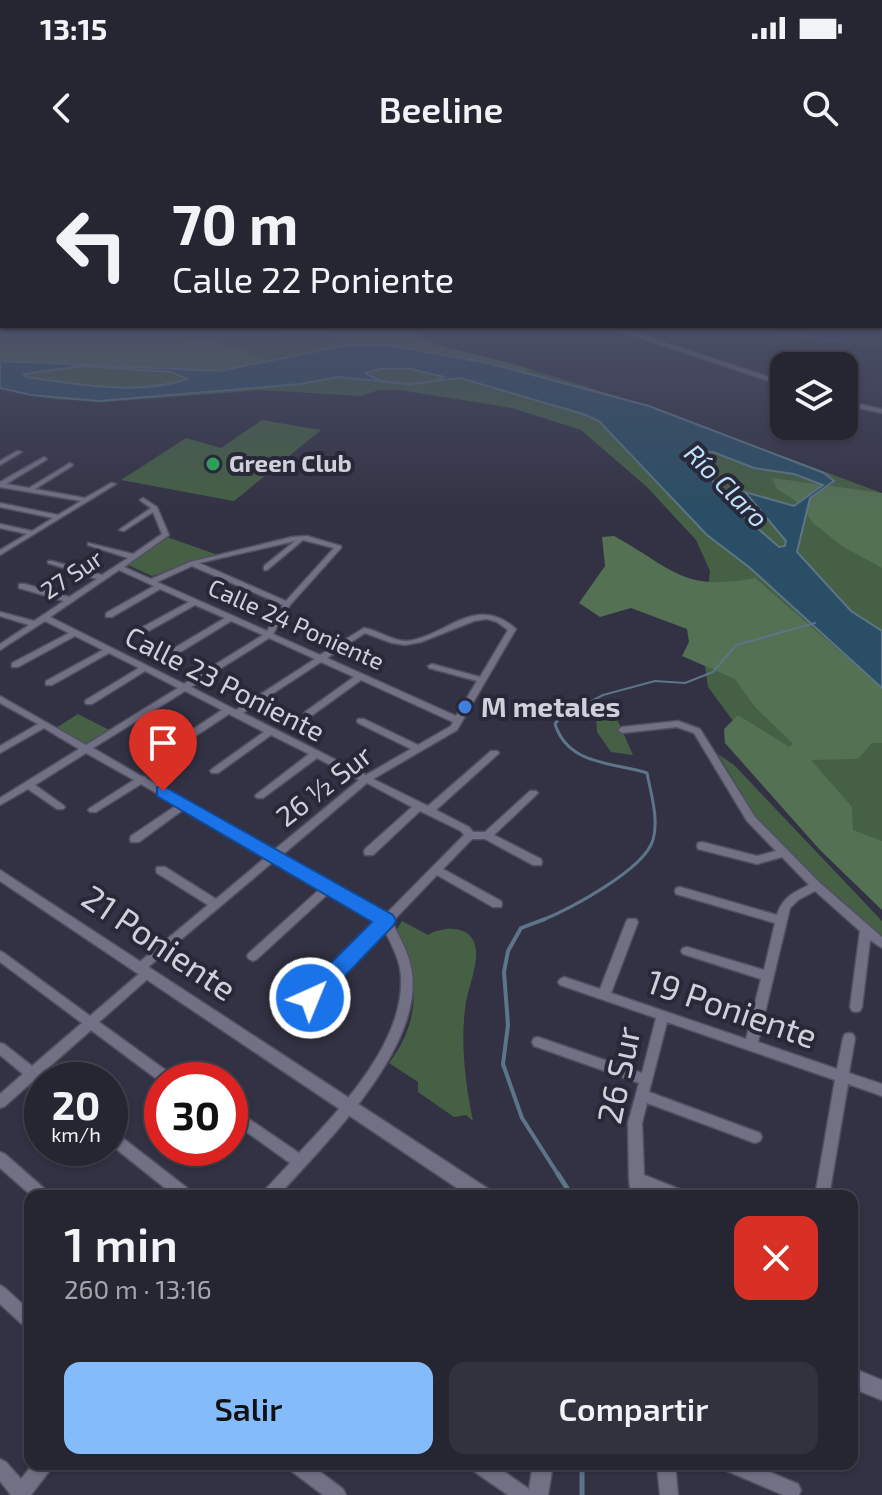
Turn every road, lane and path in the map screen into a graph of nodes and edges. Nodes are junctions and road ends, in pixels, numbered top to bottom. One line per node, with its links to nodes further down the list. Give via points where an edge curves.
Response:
1 (858, 406): 2 (street)
2 (882, 411)
3 (19, 452): 5 (street)
4 (44, 459): 8 (street)
5 (0, 463)
6 (70, 465): 9 (street)
7 (113, 484): 10 (street)
8 (0, 485): 9 (street)
9 (26, 490): 10 (street); 12 (street)
10 (85, 500): 14 (street)
11 (143, 500): 13 (street)
12 (0, 504): 14 (street)
13 (155, 508): 16 (street); 21 (street, 27 Sur, via 166,535)
14 (59, 517): 17 (street)
15 (0, 526): 17 (street)
16 (122, 530)
17 (32, 533): 20 (street)
18 (300, 538): 23 (street); 25 (street); 32 (street, via 339,549)
19 (90, 544): 21 (street)
20 (2, 551)
21 (134, 557): 24 (street, 27 Sur)
22 (50, 562): 26 (street)
23 (192, 563): 27 (street); 32 (street)
24 (118, 567): 26 (street, 27 Sur); 27 (street, Calle 24 Poniente)
25 (267, 568)
26 (103, 578): 30 (street, 27 Sur)
27 (151, 582): 29 (street, Calle 24 Poniente)
28 (22, 586): 30 (street)
29 (160, 586): 31 (street, Calle 24 Poniente); 34 (street)
30 (70, 600): 35 (street, 27 Sur)
31 (195, 602): 36 (street, Calle 24 Poniente); 38 (street)
32 (287, 604): 40 (street)
33 (0, 614): 37 (street)
34 (109, 615)
35 (44, 617): 37 (street, 27 Sur); 39 (street, Calle 23 Poniente)
36 (230, 618): 40 (street, Calle 24 Poniente); 43 (street)
37 (34, 624): 41 (street, 27 Sur)
38 (142, 631)
39 (75, 633): 42 (street, Calle 23 Poniente); 45 (street)
40 (269, 635): 44 (street, Calle 24 Poniente); 51 (street)
41 (0, 648)
42 (109, 650): 47 (street, Calle 23 Poniente); 50 (street)
43 (174, 652)
44 (321, 658): 48 (street, Calle 24 Poniente); 49 (street, 26 ½ Sur, via 364,630 402,643 483,618 511,627); 54 (street)
45 (15, 665)
46 (432, 666): 49 (street)
47 (145, 668): 51 (street, Calle 23 Poniente); 52 (street)
48 (361, 676): 55 (street); 56 (street, Calle 24 Poniente)
49 (482, 680): 56 (street, 26 ½ Sur)
50 (49, 683)
51 (185, 688): 54 (street, Calle 23 Poniente); 64 (street)
52 (89, 702)
53 (2, 703): 58 (street)
54 (232, 712): 60 (street, Calle 23 Poniente); 61 (street)
55 (308, 714)
56 (457, 720): 62 (street, 26 ½ Sur, via 454,728)
57 (361, 721): 62 (street)
58 (43, 725): 63 (street); 64 (street)
59 (622, 730): 83 (street, via 678,724 697,731 747,814)
60 (271, 731): 66 (street, Calle 23 Poniente); 67 (street)
61 (177, 744)
62 (418, 749): 69 (street, 26 ½ Sur)
63 (0, 750)
64 (89, 750): 68 (street); 70 (street)
65 (494, 753): 76 (street)
66 (316, 754): 69 (street, Calle 23 Poniente); 72 (street)
67 (215, 771)
68 (142, 779): 74 (street); 77 (street)
69 (366, 779): 76 (street, Calle 23 Poniente); 84 (street, 26 ½ Sur)
70 (28, 785): 73 (street); 75 (street)
71 (533, 793): 79 (street)
72 (260, 796)
73 (0, 802)
74 (185, 804): 80 (street); 84 (street)
75 (60, 807)
76 (424, 809): 78 (street, Calle 23 Poniente); 82 (street)
77 (93, 810)
78 (470, 835): 79 (street); 87 (street)
79 (487, 836): 85 (street)
80 (135, 839)
81 (702, 846): 83 (street, via 757,860)
82 (369, 852)
83 (785, 853): 89 (street)
84 (274, 855): 90 (street); 92 (street, 26 ½ Sur)
85 (537, 862)
86 (161, 870): 92 (street)
87 (438, 871): 93 (street); 95 (street)
88 (0, 875): 102 (street, 21 Poniente)
89 (816, 886): 94 (street, via 788,900); 97 (street)
90 (329, 887): 95 (street); 101 (street)
91 (680, 891): 94 (street)
92 (216, 904): 102 (street, 26 ½ Sur)
93 (497, 904)
94 (781, 920): 103 (street)
95 (386, 921): 106 (street); 123 (street, via 405,965 406,992 382,1059)
96 (632, 922): 105 (street)
97 (866, 930): 98 (street); 107 (street)
98 (882, 944)
99 (687, 951): 103 (street)
100 (0, 956): 109 (street)
101 (253, 956)
102 (143, 970): 109 (street, 26 ½ Sur); 123 (street, 21 Poniente)
103 (768, 976): 112 (street)
104 (564, 982): 105 (street, 19 Poniente)
105 (604, 995): 108 (street, 19 Poniente)
106 (310, 998)
107 (856, 1007)
108 (663, 1015): 112 (street, 19 Poniente); 118 (street, 26 Sur)
109 (91, 1023): 114 (street, 26 ½ Sur); 115 (street)
110 (849, 1038): 117 (street)
111 (538, 1042): 118 (street)
112 (751, 1045): 117 (street, 19 Poniente)
113 (0, 1048): 116 (street)
114 (53, 1062)
115 (148, 1062)
116 (24, 1067)
117 (842, 1076): 120 (street, 19 Poniente); 136 (street)
118 (645, 1080): 121 (street, 26 Sur)
119 (24, 1086): 122 (street, 26 ½ Sur)
120 (882, 1090)
121 (641, 1095): 125 (street); 129 (street, 26 Sur, via 634,1132)
122 (0, 1102)
123 (348, 1107): 128 (street); 133 (street, 21 Poniente)
124 (248, 1125): 128 (street)
125 (755, 1137)
126 (128, 1150): 131 (street)
127 (0, 1159): 130 (street)
128 (299, 1161): 132 (street)
129 (636, 1179): 134 (street, 26 Sur); 135 (street)
130 (35, 1190)
131 (178, 1190)
132 (274, 1190)
133 (475, 1190)
134 (637, 1190)
135 (664, 1190)
136 (823, 1190)
137 (0, 1293): 138 (street)
138 (24, 1316)
139 (858, 1380): 140 (street)
140 (882, 1390)
141 (0, 1468): 149 (street)
142 (39, 1470): 149 (street)
143 (304, 1470): 150 (street)
144 (487, 1470): 151 (street)
145 (542, 1470): 152 (street)
146 (667, 1470): 153 (street)
147 (745, 1470): 148 (street)
148 (792, 1490)
149 (21, 1494)
150 (337, 1495)
151 (523, 1495)
152 (538, 1495)
153 (669, 1495)

